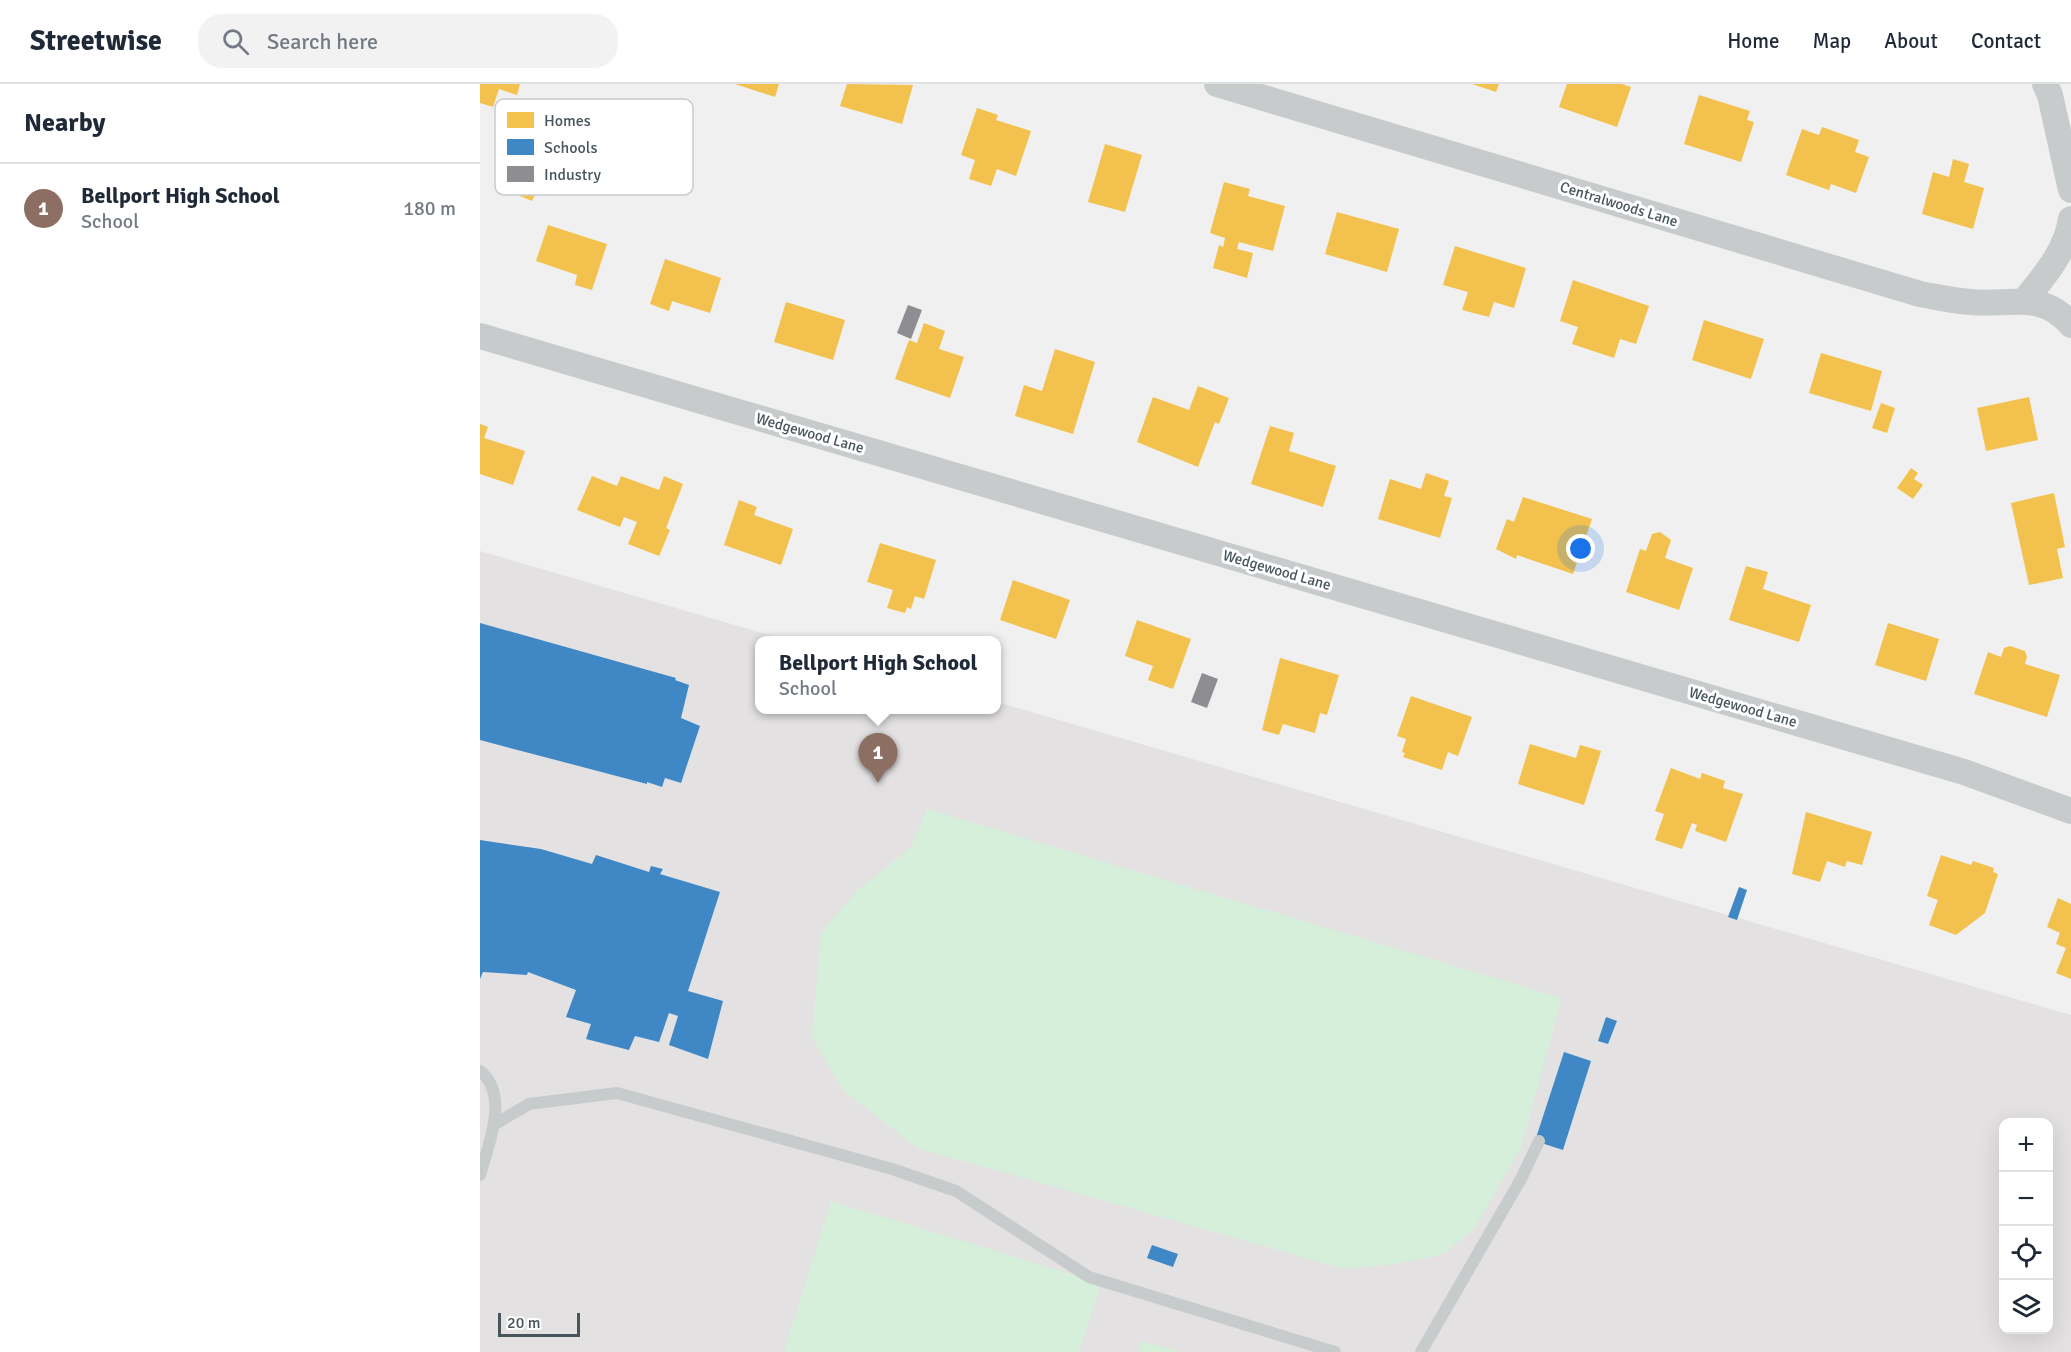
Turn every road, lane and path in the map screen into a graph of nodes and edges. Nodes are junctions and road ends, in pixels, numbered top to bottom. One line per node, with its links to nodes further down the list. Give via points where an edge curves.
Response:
1 (1217, 84): 5 (street, Centralwoods Lane, via 1920,294 1973,303)
2 (2045, 84): 3 (street)
3 (2071, 190)
4 (2071, 219): 5 (street, via 2069,234 2054,265)
5 (2025, 300): 6 (street, via 2063,314)
6 (2071, 324)
7 (480, 336): 8 (street, Wedgewood Lane, via 1964,772)
8 (2071, 811)
9 (480, 1071): 10 (lane, via 487,1076 494,1099)
10 (495, 1125): 12 (lane); 13 (lane, via 529,1104 617,1094 892,1169 956,1191 1089,1277)
11 (1539, 1141): 14 (lane)
12 (480, 1175)
13 (1335, 1352)
14 (1421, 1352)

